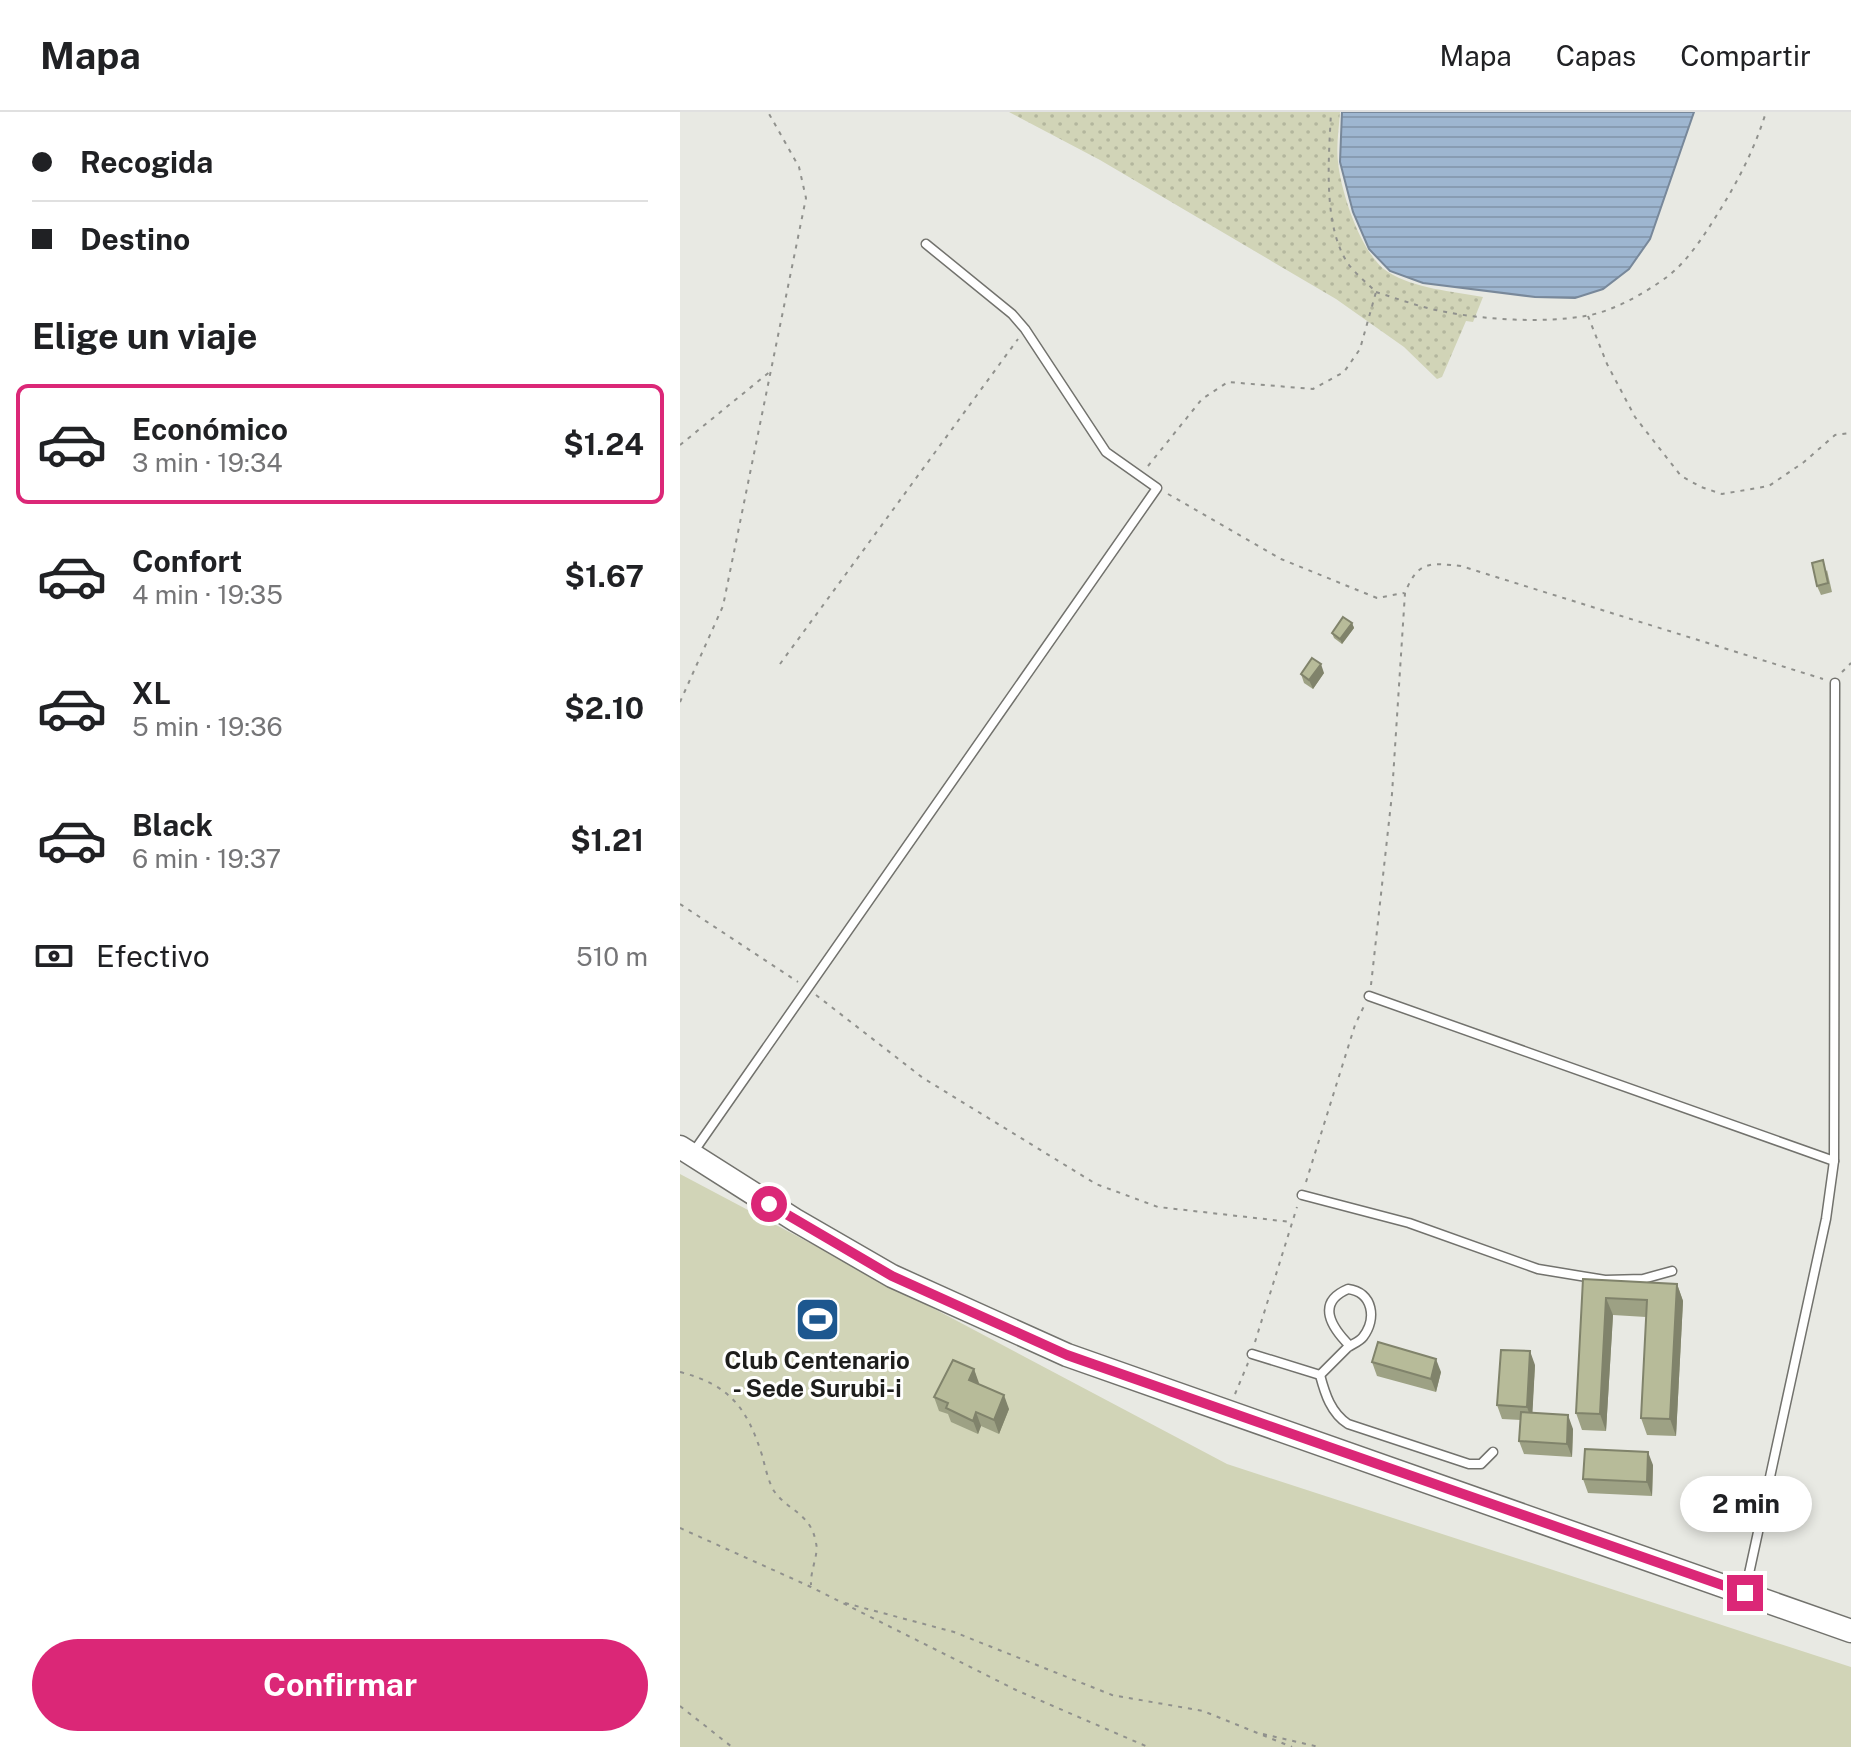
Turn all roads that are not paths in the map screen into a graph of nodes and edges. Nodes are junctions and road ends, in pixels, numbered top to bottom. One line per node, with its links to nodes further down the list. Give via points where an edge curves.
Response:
1 (926, 244): 4 (lane, via 1012,314 1106,452 1157,488 808,988)
2 (1835, 683): 5 (lane)
3 (1369, 996): 5 (lane)
4 (686, 1151): 12 (street, via 892,1276 1067,1355)
5 (1834, 1161): 12 (lane)
6 (1302, 1195): 7 (lane, via 1409,1223 1538,1269 1605,1280 1643,1279)
7 (1672, 1271)
8 (1350, 1346): 8 (lane, via 1331,1323 1329,1310 1333,1299 1348,1289 1370,1302 1371,1317 1362,1339); 10 (lane)
9 (1252, 1354): 10 (lane)
10 (1320, 1375): 11 (lane, via 1331,1406 1348,1424 1469,1464 1481,1464)
11 (1493, 1452)
12 (1745, 1593): 13 (street)
13 (1851, 1631)

